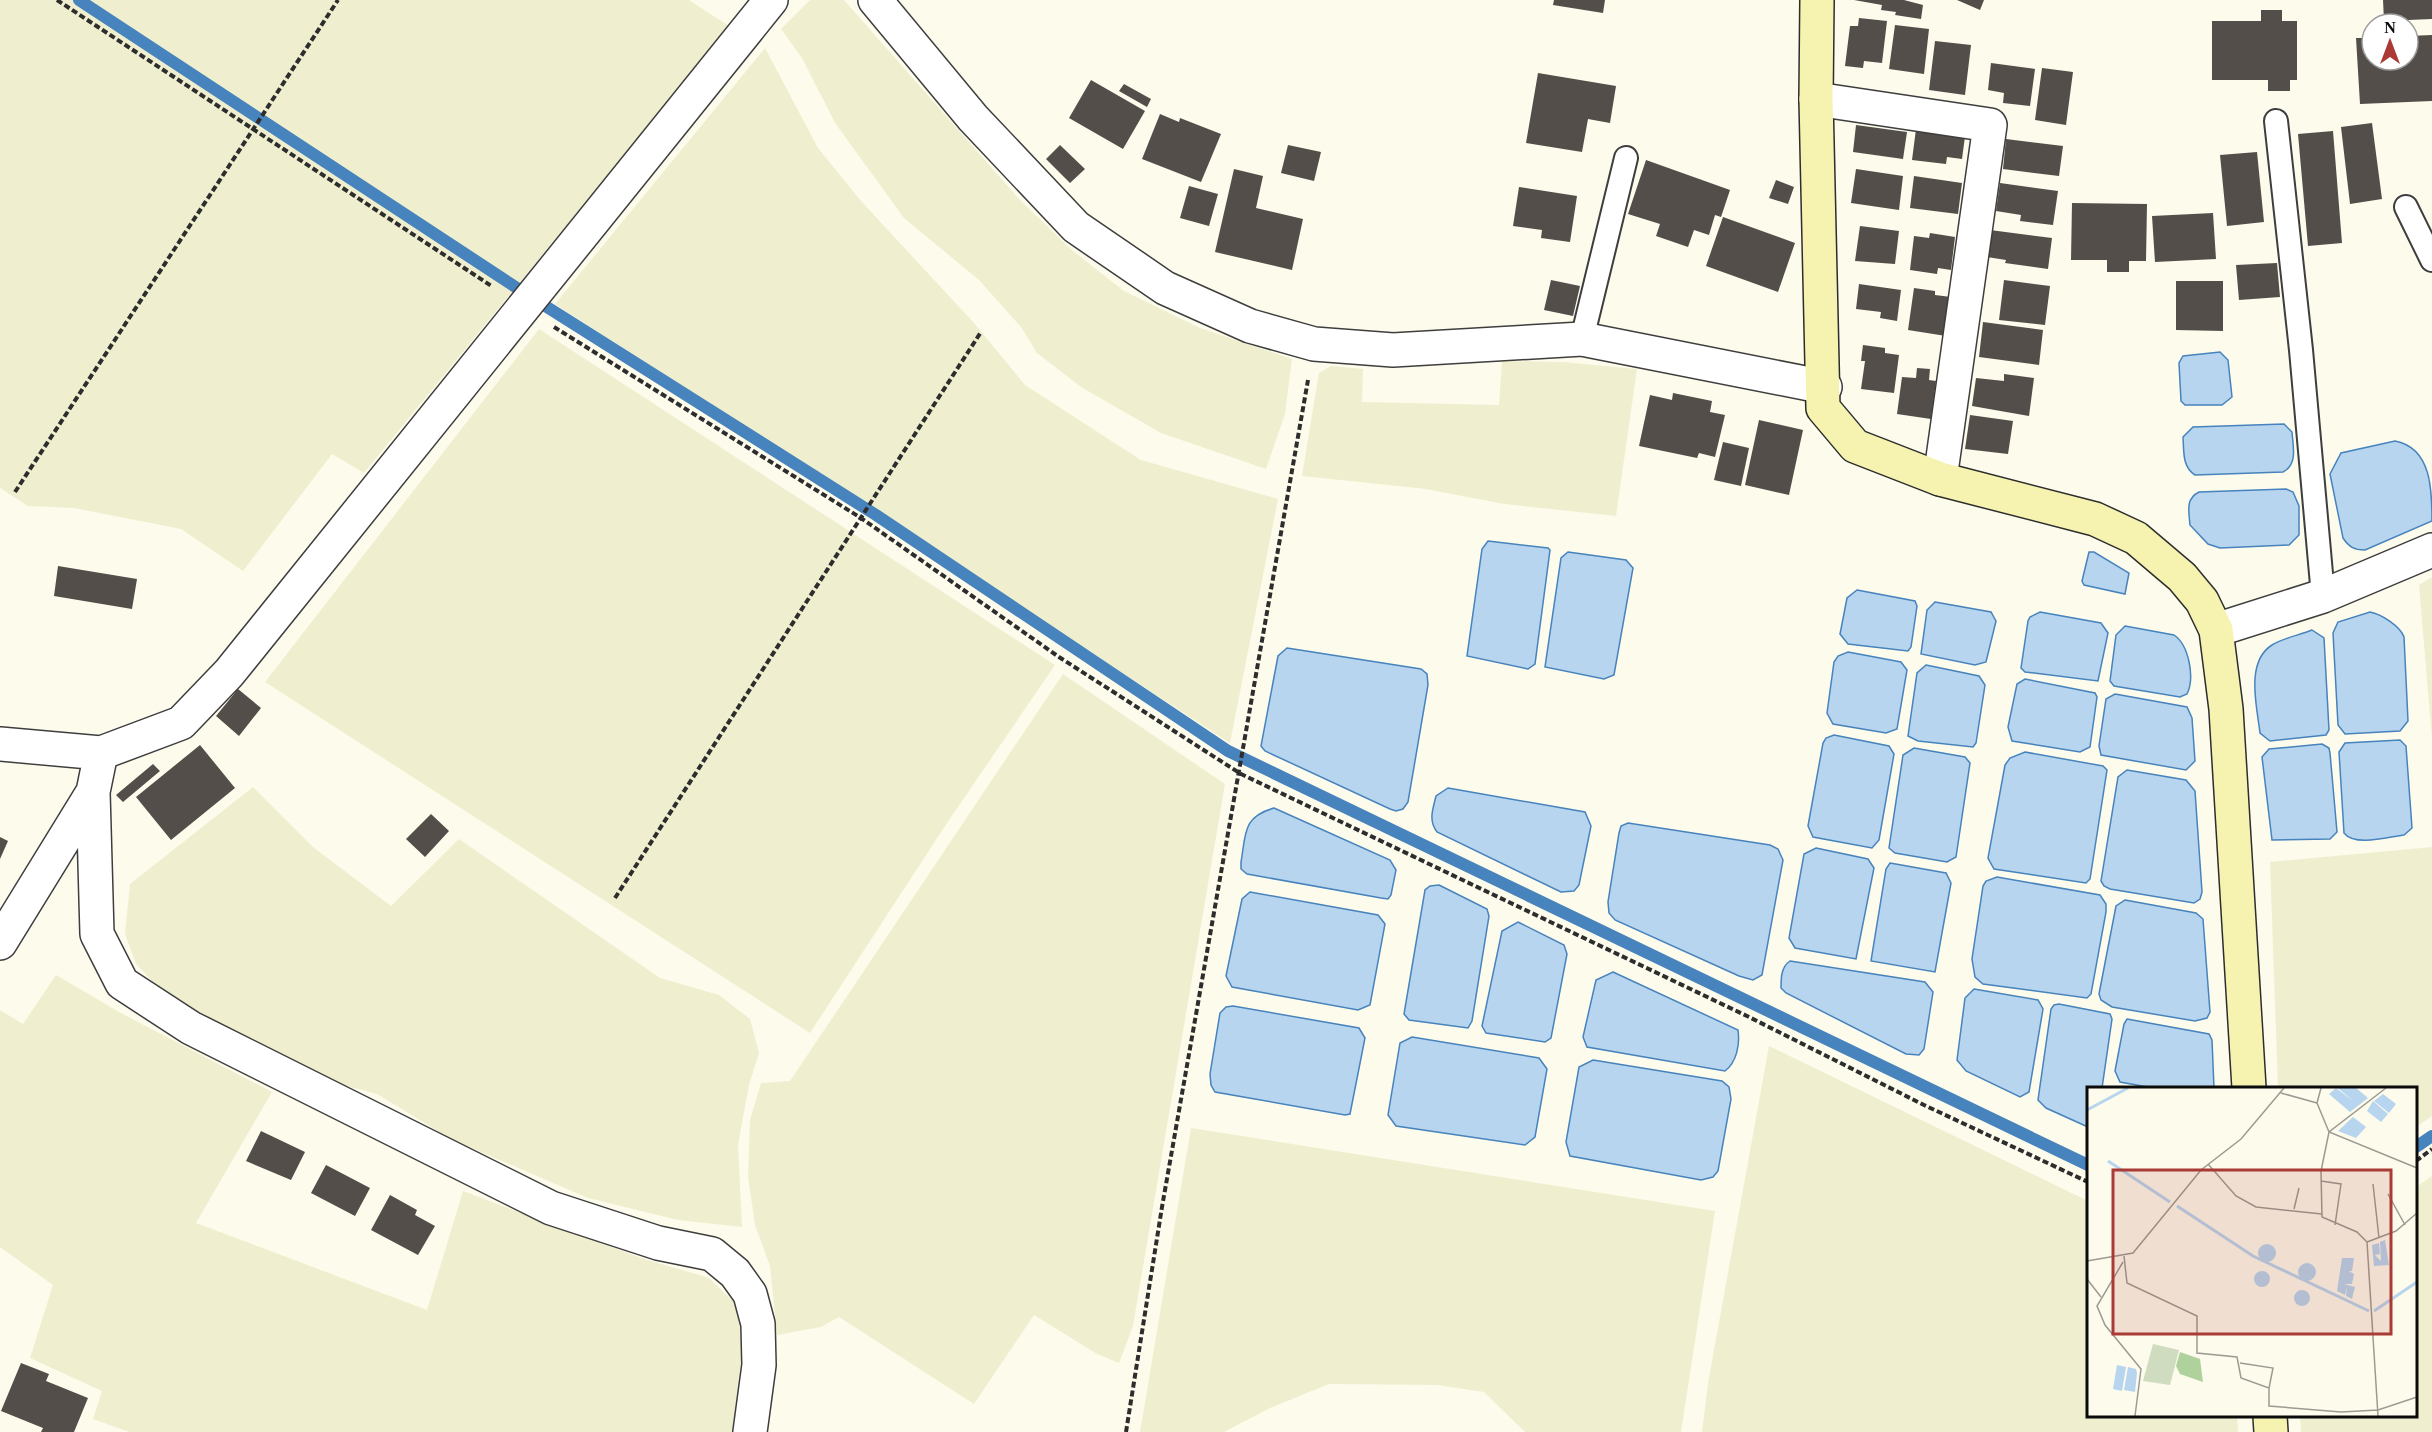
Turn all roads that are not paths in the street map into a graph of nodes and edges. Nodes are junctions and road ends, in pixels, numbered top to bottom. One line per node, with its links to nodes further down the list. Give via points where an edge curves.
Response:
1 (771, 0): 16 (street, via 229,673 181,723)
2 (875, 0): 9 (street, via 973,118 1076,227 1165,288 1250,326 1314,344 1393,350)
3 (1817, 0): 4 (street)
4 (1816, 99): 10 (street); 11 (street, via 1990,125)
5 (2276, 121): 13 (lane)
6 (1626, 158): 9 (lane)
7 (2406, 207): 8 (lane)
8 (2432, 260)
9 (1582, 339): 10 (street)
10 (1824, 387): 11 (street, via 1824,408 1855,446)
11 (1940, 479): 14 (street, via 2095,519 2136,538 2182,577 2202,601)
12 (2432, 550): 13 (street)
13 (2323, 596): 14 (street)
14 (2216, 630): 19 (street, via 2226,710)
15 (0, 744): 16 (street)
16 (101, 753): 17 (street)
17 (93, 792): 18 (street); 21 (street, via 97,934 122,983 191,1028 551,1208 658,1243 712,1254 735,1272 750,1294 758,1324 759,1365)
18 (0, 943)
19 (2250, 1087)
20 (2270, 1417): 22 (street)
21 (750, 1432)
22 (2271, 1432)

